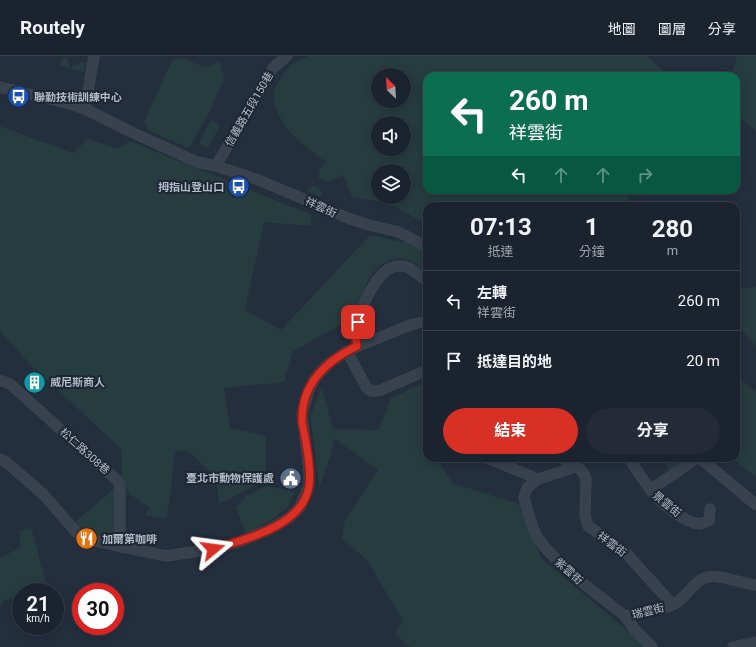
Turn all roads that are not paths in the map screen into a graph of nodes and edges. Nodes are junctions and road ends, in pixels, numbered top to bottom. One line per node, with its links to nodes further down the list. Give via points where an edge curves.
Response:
1 (94, 56): 4 (street)
2 (287, 56): 5 (street, 信義路五段150巷, via 273,68)
3 (0, 86): 4 (street, 祥雲街)
4 (85, 109): 5 (street, 祥雲街, via 190,159)
5 (216, 166): 6 (street, 祥雲街, via 269,184 350,219 399,232)
6 (423, 245)
7 (423, 278): 9 (street, via 416,272 401,266 391,267 380,275 360,315 355,335)
8 (423, 322): 9 (street)
9 (357, 346): 10 (street)
10 (347, 351): 11 (street, via 370,391 381,390); 24 (street, via 321,370 309,390 302,414 309,486 300,507 289,518 241,541 213,549 166,556)
11 (423, 372)
12 (0, 380): 24 (street, 松仁路308巷, via 10,384 118,481)
13 (0, 459): 24 (street, via 44,495 76,532 86,539)
14 (496, 462): 20 (street)
15 (568, 462): 19 (street, 祥雲街)
16 (632, 462): 21 (street, 景雲街)
17 (693, 462): 21 (street)
18 (704, 462): 22 (street)
19 (576, 467): 20 (street); 26 (street, 祥雲街, via 582,471 586,479 585,515 588,526 625,552)
20 (538, 479): 27 (street, 紫雲街, via 527,488 524,497 532,525 541,542 571,574)
21 (650, 490): 23 (street, 景雲街, via 672,511 691,522 700,524 709,521)
22 (756, 505)
23 (710, 509)
24 (120, 547)
25 (756, 585): 26 (street, 瑞雲街, via 745,585 729,579 708,576 698,581 684,597)
26 (672, 605): 27 (street, 瑞雲街)
27 (625, 616): 29 (street, 紫雲街)
28 (756, 642): 30 (street)
29 (652, 647)
30 (733, 647)

